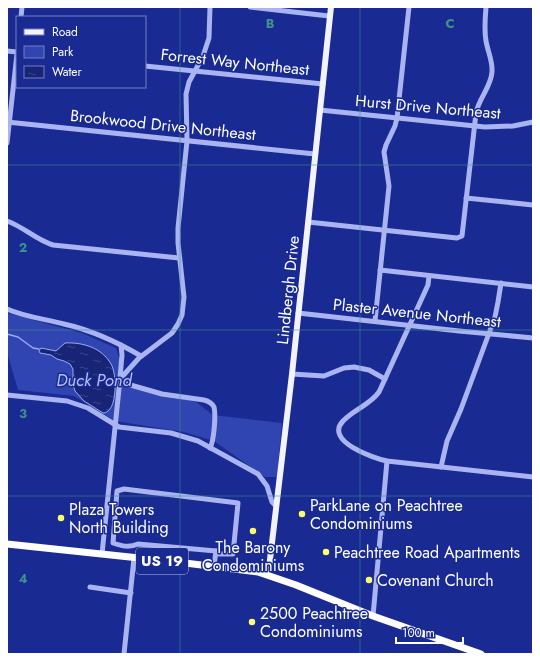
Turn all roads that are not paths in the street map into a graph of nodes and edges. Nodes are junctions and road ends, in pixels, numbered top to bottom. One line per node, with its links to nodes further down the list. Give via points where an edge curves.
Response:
1 (210, 7): 9 (street, via 209,38)
2 (250, 7): 6 (street)
3 (331, 7): 6 (main road, Lindbergh Drive)
4 (409, 7): 12 (street)
5 (486, 7): 15 (street, via 486,42 492,72 477,108)
6 (329, 16): 10 (main road, Lindbergh Drive)
7 (16, 61): 13 (street)
8 (146, 66): 9 (street, Forrest Way Northeast)
9 (195, 71): 10 (street, Forrest Way Northeast); 16 (street, via 186,94)
10 (323, 84): 11 (main road, Lindbergh Drive)
11 (320, 110): 12 (street, Hurst Drive Northeast); 18 (main road, Lindbergh Drive)
12 (397, 118): 15 (street, Hurst Drive Northeast); 23 (street, via 384,152 389,186)
13 (8, 122): 16 (street, Brookwood Drive Northeast); 17 (street)
14 (533, 122): 15 (street, Hurst Drive Northeast, via 513,126)
15 (474, 126): 19 (street)
16 (187, 141): 18 (street, Brookwood Drive Northeast); 24 (street, via 178,228)
17 (7, 143)
18 (315, 154): 22 (main road, Lindbergh Drive)
19 (466, 198): 20 (street); 23 (street, via 462,236 457,238)
20 (533, 205)
21 (7, 222): 24 (street, via 38,240 53,245)
22 (308, 222): 23 (street); 30 (main road, Lindbergh Drive)
23 (385, 230): 25 (street)
24 (179, 258): 36 (street, via 184,297 182,315 172,333)
25 (380, 270): 26 (street); 31 (street)
26 (429, 276): 27 (street); 32 (street, via 428,285)
27 (501, 283): 28 (street); 33 (street, via 497,310)
28 (533, 287)
29 (7, 309): 35 (street, via 78,327)
30 (298, 312): 31 (street, Plaster Avenue Northeast); 37 (main road, Lindbergh Drive)
31 (375, 321): 32 (street, Plaster Avenue Northeast)
32 (409, 325): 33 (street, Plaster Avenue Northeast); 38 (street)
33 (488, 334): 34 (street, Plaster Avenue Northeast); 44 (street, via 447,441)
34 (533, 338)
35 (121, 345): 36 (street); 39 (street)
36 (141, 356): 39 (street)
37 (292, 374): 38 (street, via 324,376 354,367 369,370); 49 (main road, Lindbergh Drive)
38 (385, 379): 43 (street, via 376,397 343,421 339,432 342,439 351,446)
39 (120, 380): 41 (street); 42 (street, via 162,394 209,402 215,412 213,441)
40 (7, 395): 41 (street, via 72,403 88,408)
41 (116, 425): 42 (street, via 180,435); 46 (street)
42 (210, 448): 49 (street, via 258,474)
43 (387, 462): 44 (street); 59 (street)
44 (441, 467): 45 (street)
45 (533, 477)
46 (108, 496): 47 (street); 48 (street)
47 (117, 498): 50 (street); 52 (street, via 117,491 124,489 238,502 233,554 219,554)
48 (107, 506): 50 (street); 53 (street)
49 (276, 506): 56 (main road, Lindbergh Drive)
50 (116, 508): 52 (street, via 113,542 121,546 132,547 138,544)
51 (7, 544): 53 (highway, US 19)
52 (216, 551): 55 (street)
53 (102, 554): 54 (highway, US 19)
54 (134, 558): 55 (highway, US 19); 58 (street)
55 (214, 566): 56 (highway, US 19)
56 (267, 574): 59 (highway, US 19)
57 (90, 587): 58 (street)
58 (131, 593): 60 (street)
59 (373, 616): 61 (highway, US 19)
60 (124, 654)
61 (478, 654)

